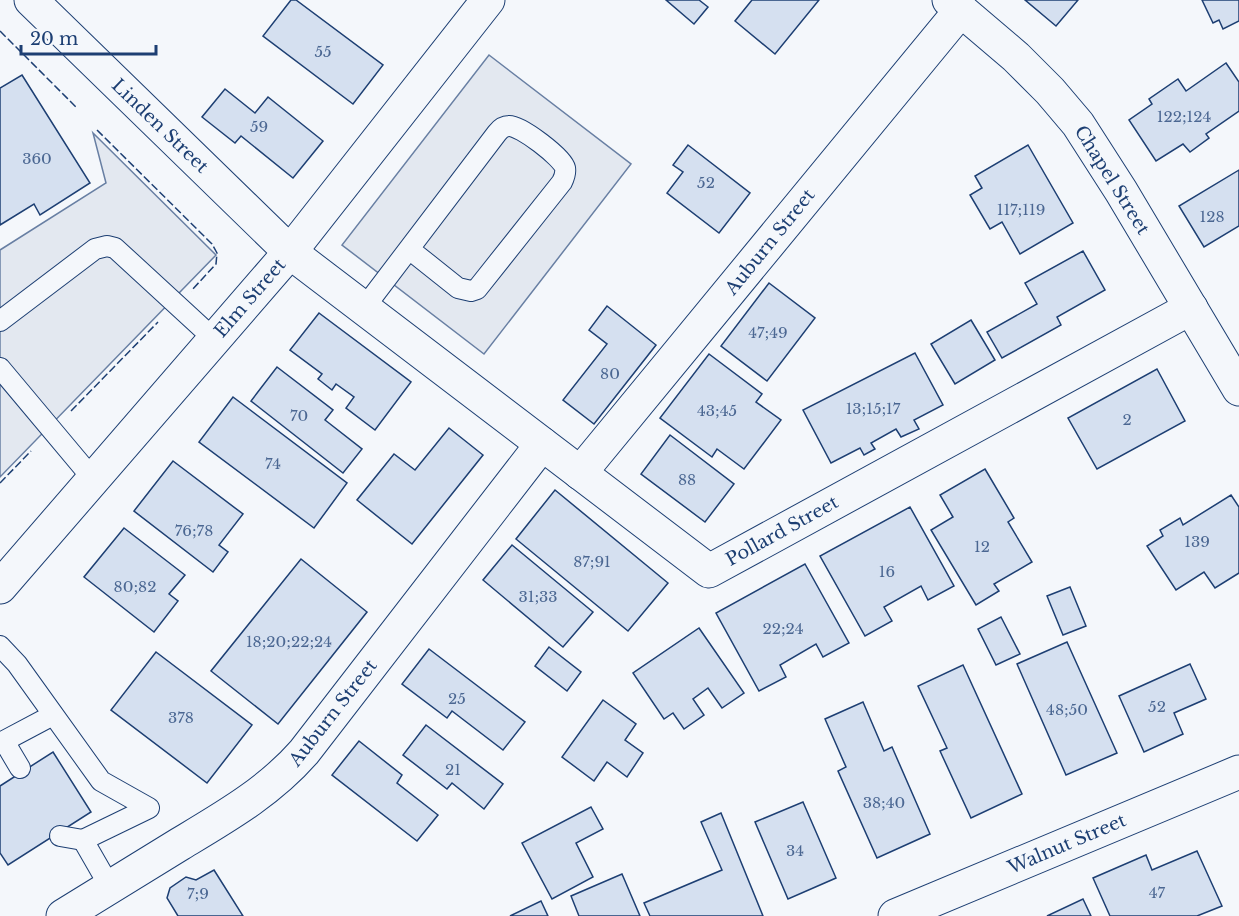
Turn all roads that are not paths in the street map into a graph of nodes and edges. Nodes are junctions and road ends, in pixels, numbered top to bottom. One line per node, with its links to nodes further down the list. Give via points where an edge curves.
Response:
1 (31, 0): 5 (street, Linden Street)
2 (488, 0): 5 (street, Elm Street)
3 (955, 5): 7 (street, Chapel Street, via 1016,57 1078,124); 13 (street, Auburn Street)
4 (409, 249): 4 (lane, via 502,128 521,129 565,166 562,182 477,289 458,288); 6 (lane)
5 (290, 252): 6 (street, Pollard Street); 9 (street, Elm Street)
6 (364, 308): 12 (street, Pollard Street)
7 (1191, 308): 11 (street, Chapel Street); 13 (street, Pollard Street, via 710,571)
8 (0, 321): 9 (lane, via 96,249 109,246)
9 (214, 339): 14 (street, Elm Street)
10 (0, 368): 14 (lane)
11 (1239, 389)
12 (542, 444): 13 (street, Pollard Street); 22 (street, Auburn Street, via 288,771 236,810)
13 (580, 473)
14 (93, 479): 15 (street, Elm Street)
15 (0, 587)
16 (0, 646): 17 (lane)
17 (53, 715): 18 (lane, via 4,741); 21 (lane, via 101,781 149,808)
18 (20, 768)
19 (1239, 772): 24 (street, Walnut Street)
20 (60, 836): 21 (lane)
21 (83, 840): 22 (lane)
22 (110, 887): 23 (street, Auburn Street)
23 (63, 916)
24 (895, 916)

